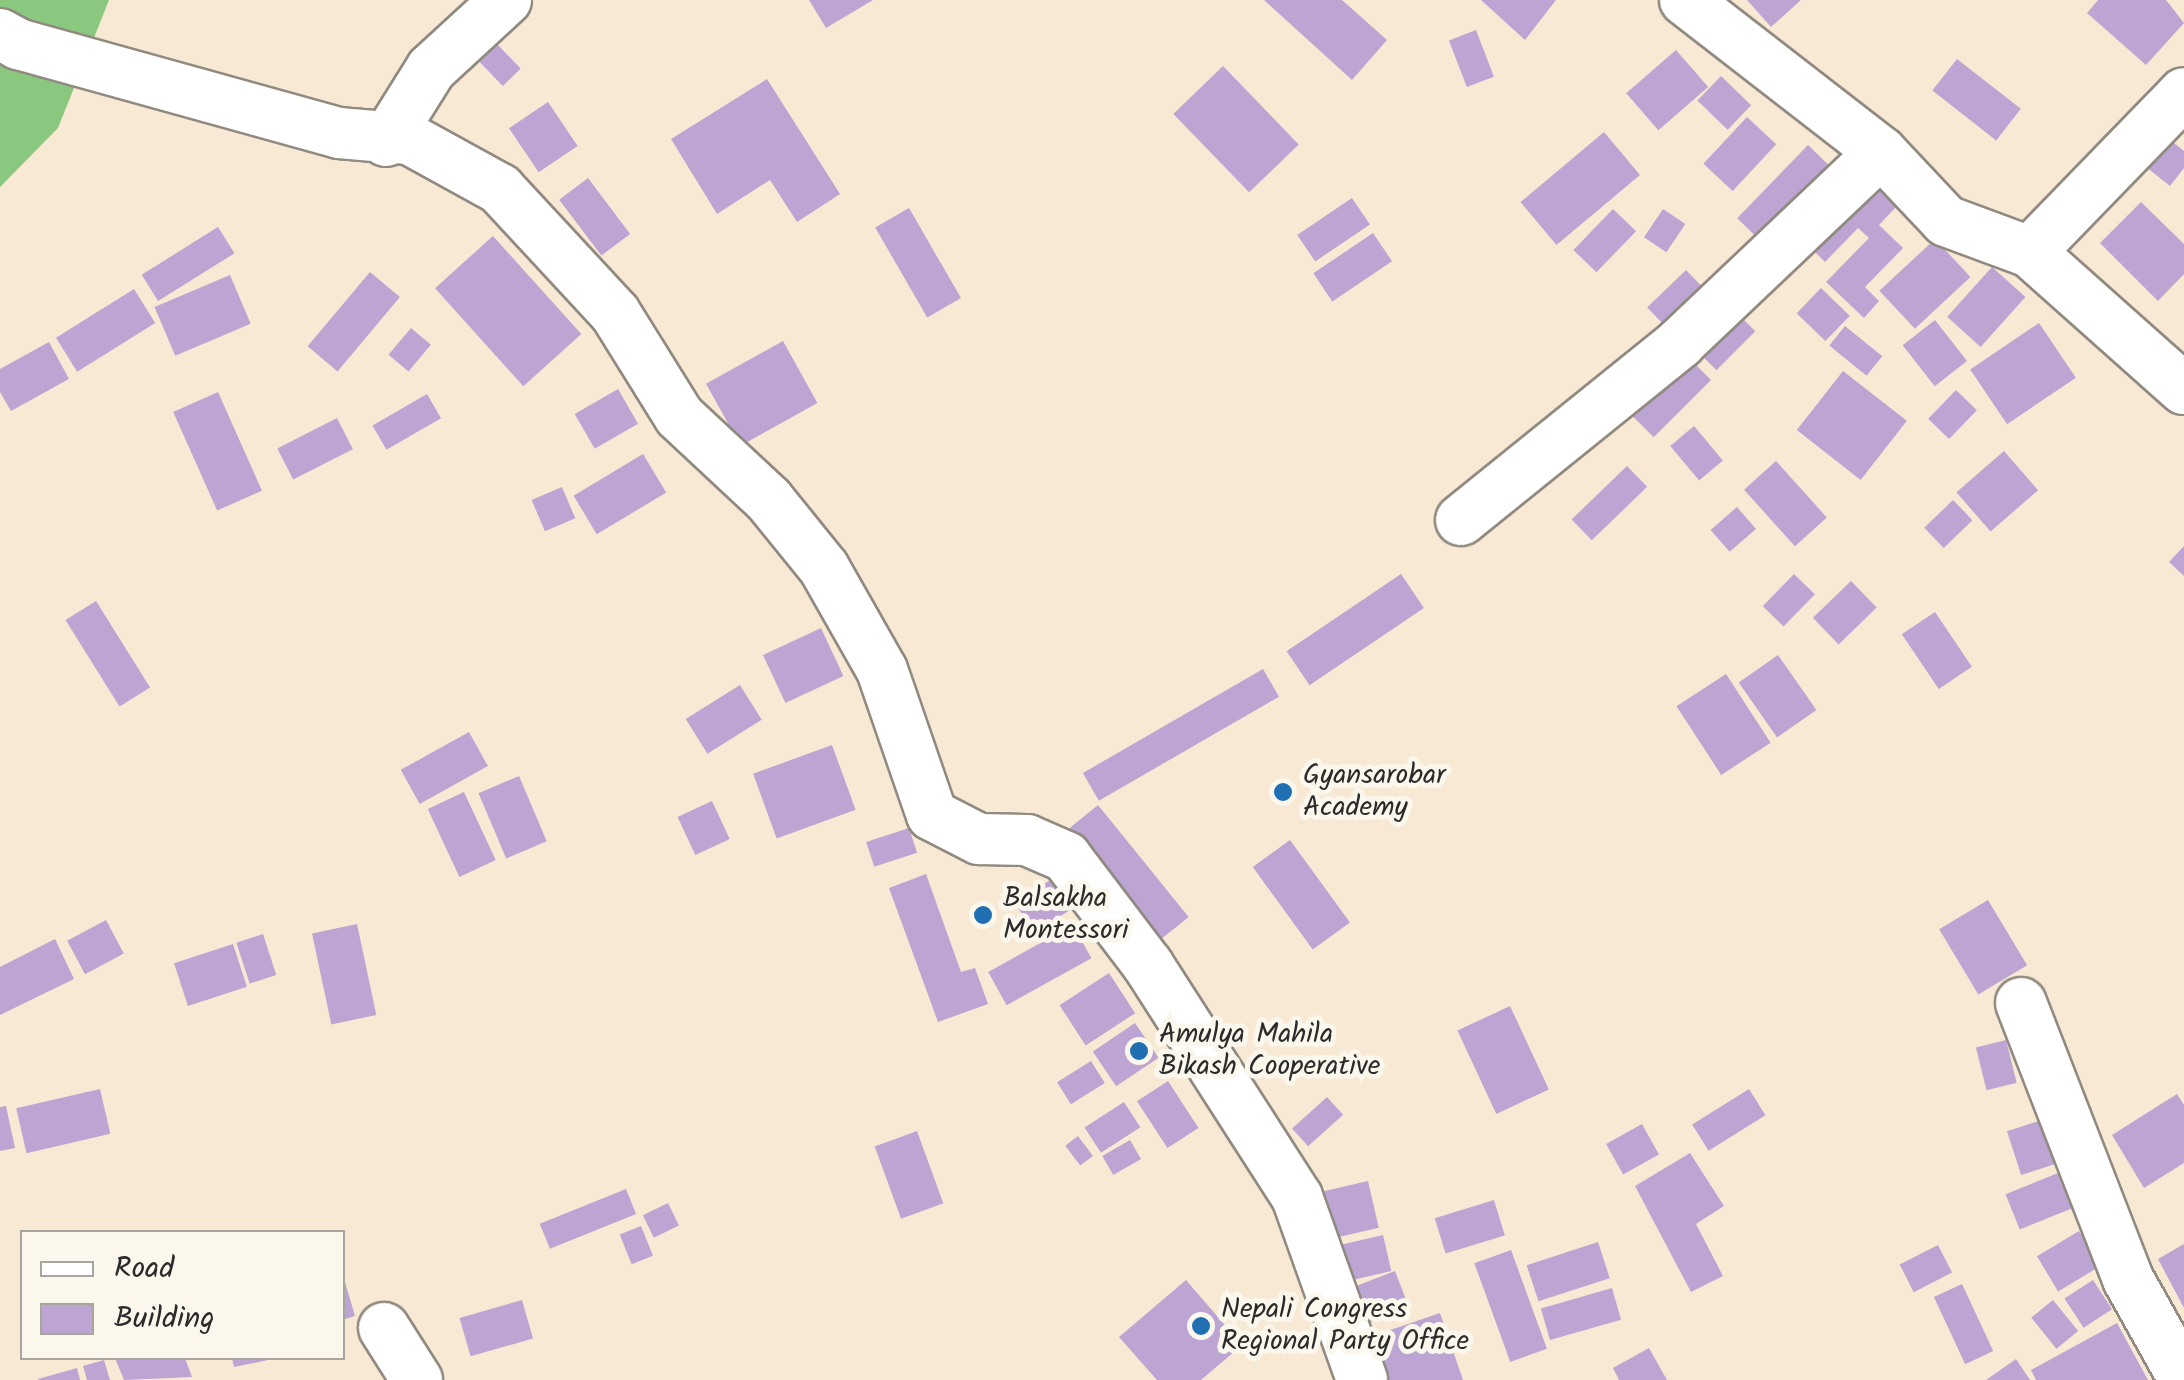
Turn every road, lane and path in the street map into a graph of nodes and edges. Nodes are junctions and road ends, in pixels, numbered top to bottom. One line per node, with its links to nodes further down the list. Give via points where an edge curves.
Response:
1 (506, 0): 5 (street, via 431,69)
2 (1685, 0): 6 (street)
3 (0, 34): 5 (street)
4 (2184, 94): 7 (street)
5 (386, 140): 14 (street, via 409,139 500,189 616,313 679,416 780,513 824,568 882,670 932,816 980,839 1027,840 1066,857 1148,965 1270,1149 1297,1197)
6 (1882, 152): 7 (street, via 1946,221); 9 (street, via 1680,343)
7 (2030, 252): 8 (street)
8 (2184, 389)
9 (1461, 520)
10 (2021, 1003): 12 (street, via 2128,1280)
11 (384, 1328): 13 (street)
12 (2184, 1379)
13 (417, 1380)
14 (1362, 1380)

